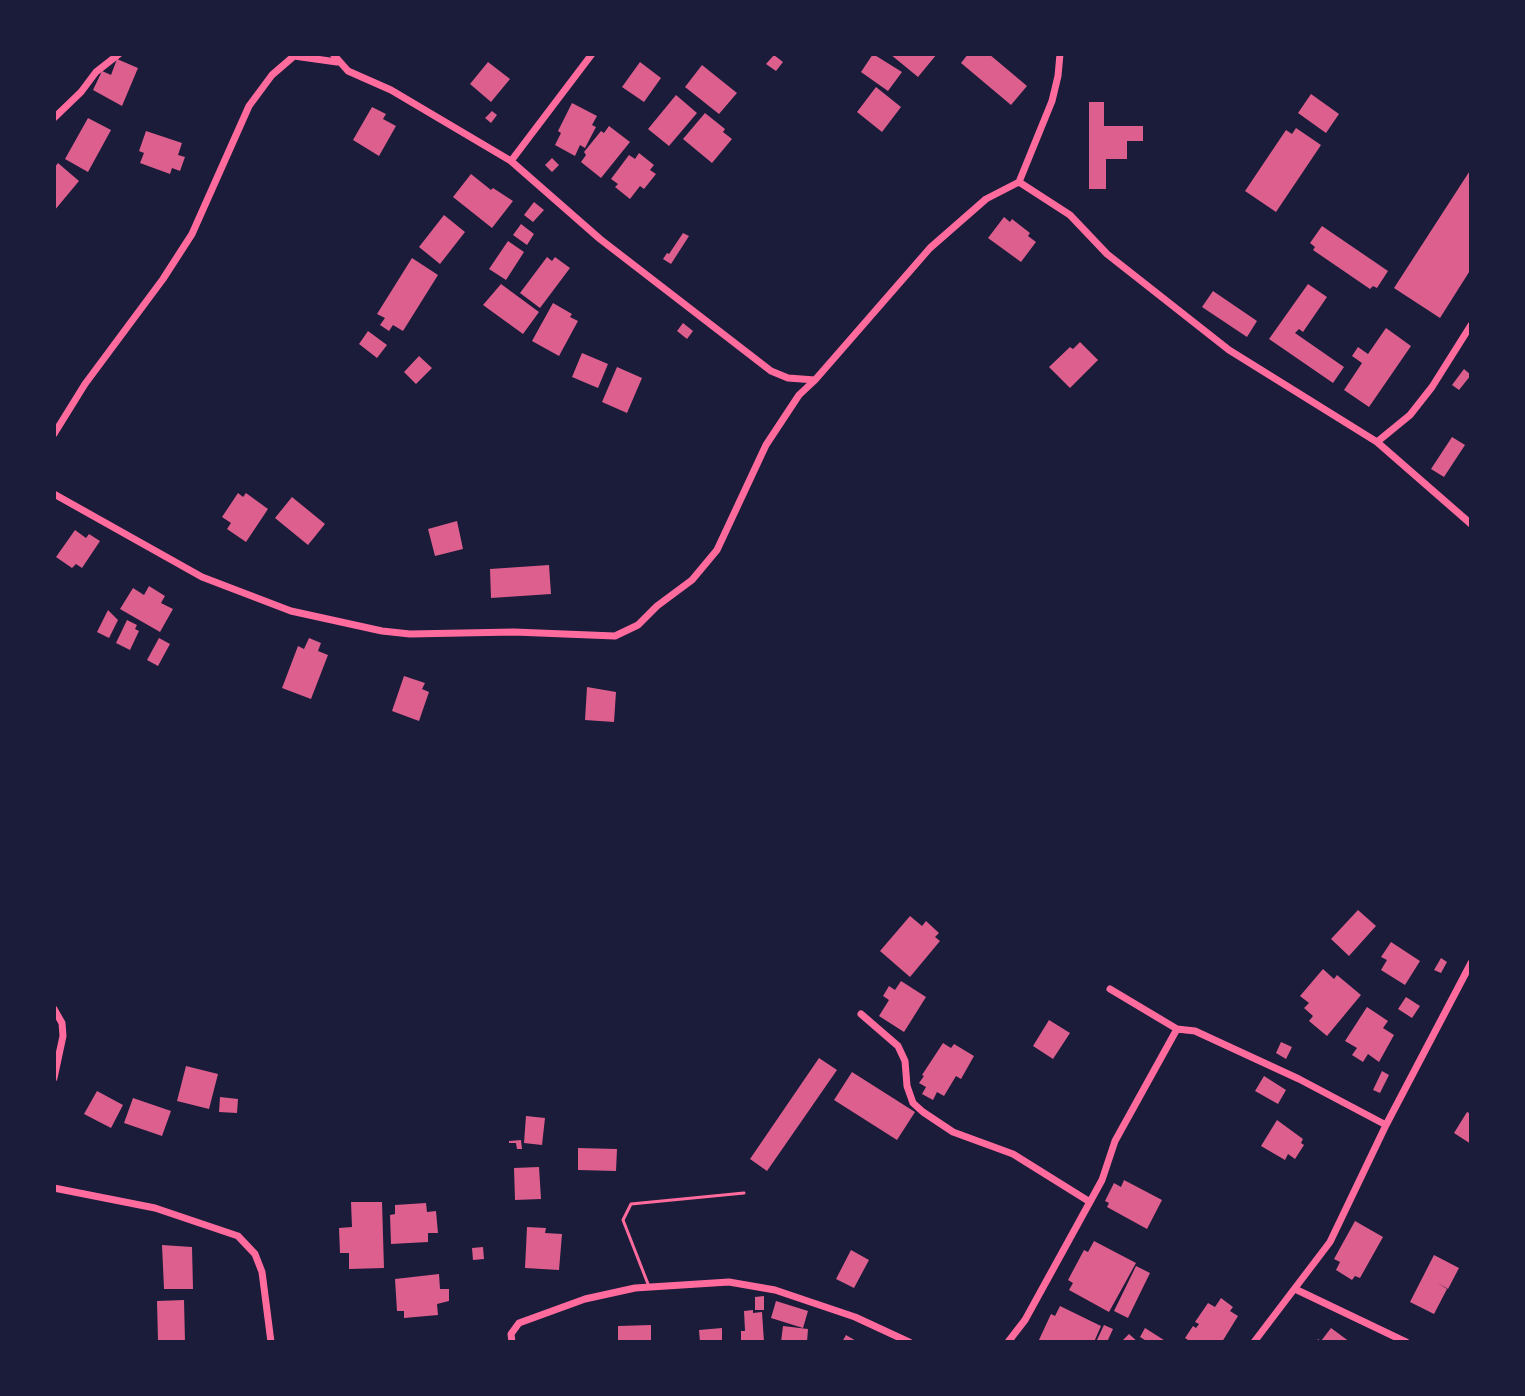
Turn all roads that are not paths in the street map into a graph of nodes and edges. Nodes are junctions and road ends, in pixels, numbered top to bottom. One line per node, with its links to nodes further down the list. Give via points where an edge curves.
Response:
1 (119, 54): 6 (street)
2 (592, 54): 7 (street)
3 (1060, 54): 8 (street, via 1052,101)
4 (295, 55): 5 (street); 11 (street, via 249,106 192,234)
5 (335, 58): 7 (street, via 348,71 391,90)
6 (54, 118)
7 (511, 161): 10 (street, via 600,239 771,371)
8 (1019, 182): 10 (street, via 986,199 930,248); 12 (street, via 1070,215 1107,254 1229,350)
9 (1471, 325): 12 (street, via 1410,415)
10 (815, 380): 13 (street, via 766,445 717,550 692,580 638,625 615,636 410,634 291,611 202,577)
11 (54, 434)
12 (1377, 442): 14 (street)
13 (54, 494)
14 (1471, 524)
15 (1471, 963): 21 (street)
16 (1110, 989): 19 (street)
17 (54, 1009): 20 (street, via 63,1036)
18 (861, 1014): 24 (street, via 898,1046 913,1103 923,1112 953,1132 1013,1154)
19 (1177, 1029): 21 (street, via 1195,1031); 24 (street, via 1115,1141)
20 (54, 1078)
21 (1386, 1125): 26 (street, via 1330,1242)
22 (54, 1188): 27 (street, via 155,1208 238,1236 255,1254 262,1272)
23 (744, 1193): 25 (lane, via 631,1204 623,1220)
24 (1090, 1202): 30 (street)
25 (650, 1287): 28 (street, via 585,1299 519,1323); 29 (street, via 729,1282 775,1290)
26 (1295, 1289): 31 (street); 32 (street)
27 (271, 1342)
28 (512, 1342)
29 (909, 1342)
30 (1008, 1342)
31 (1254, 1342)
32 (1406, 1342)

